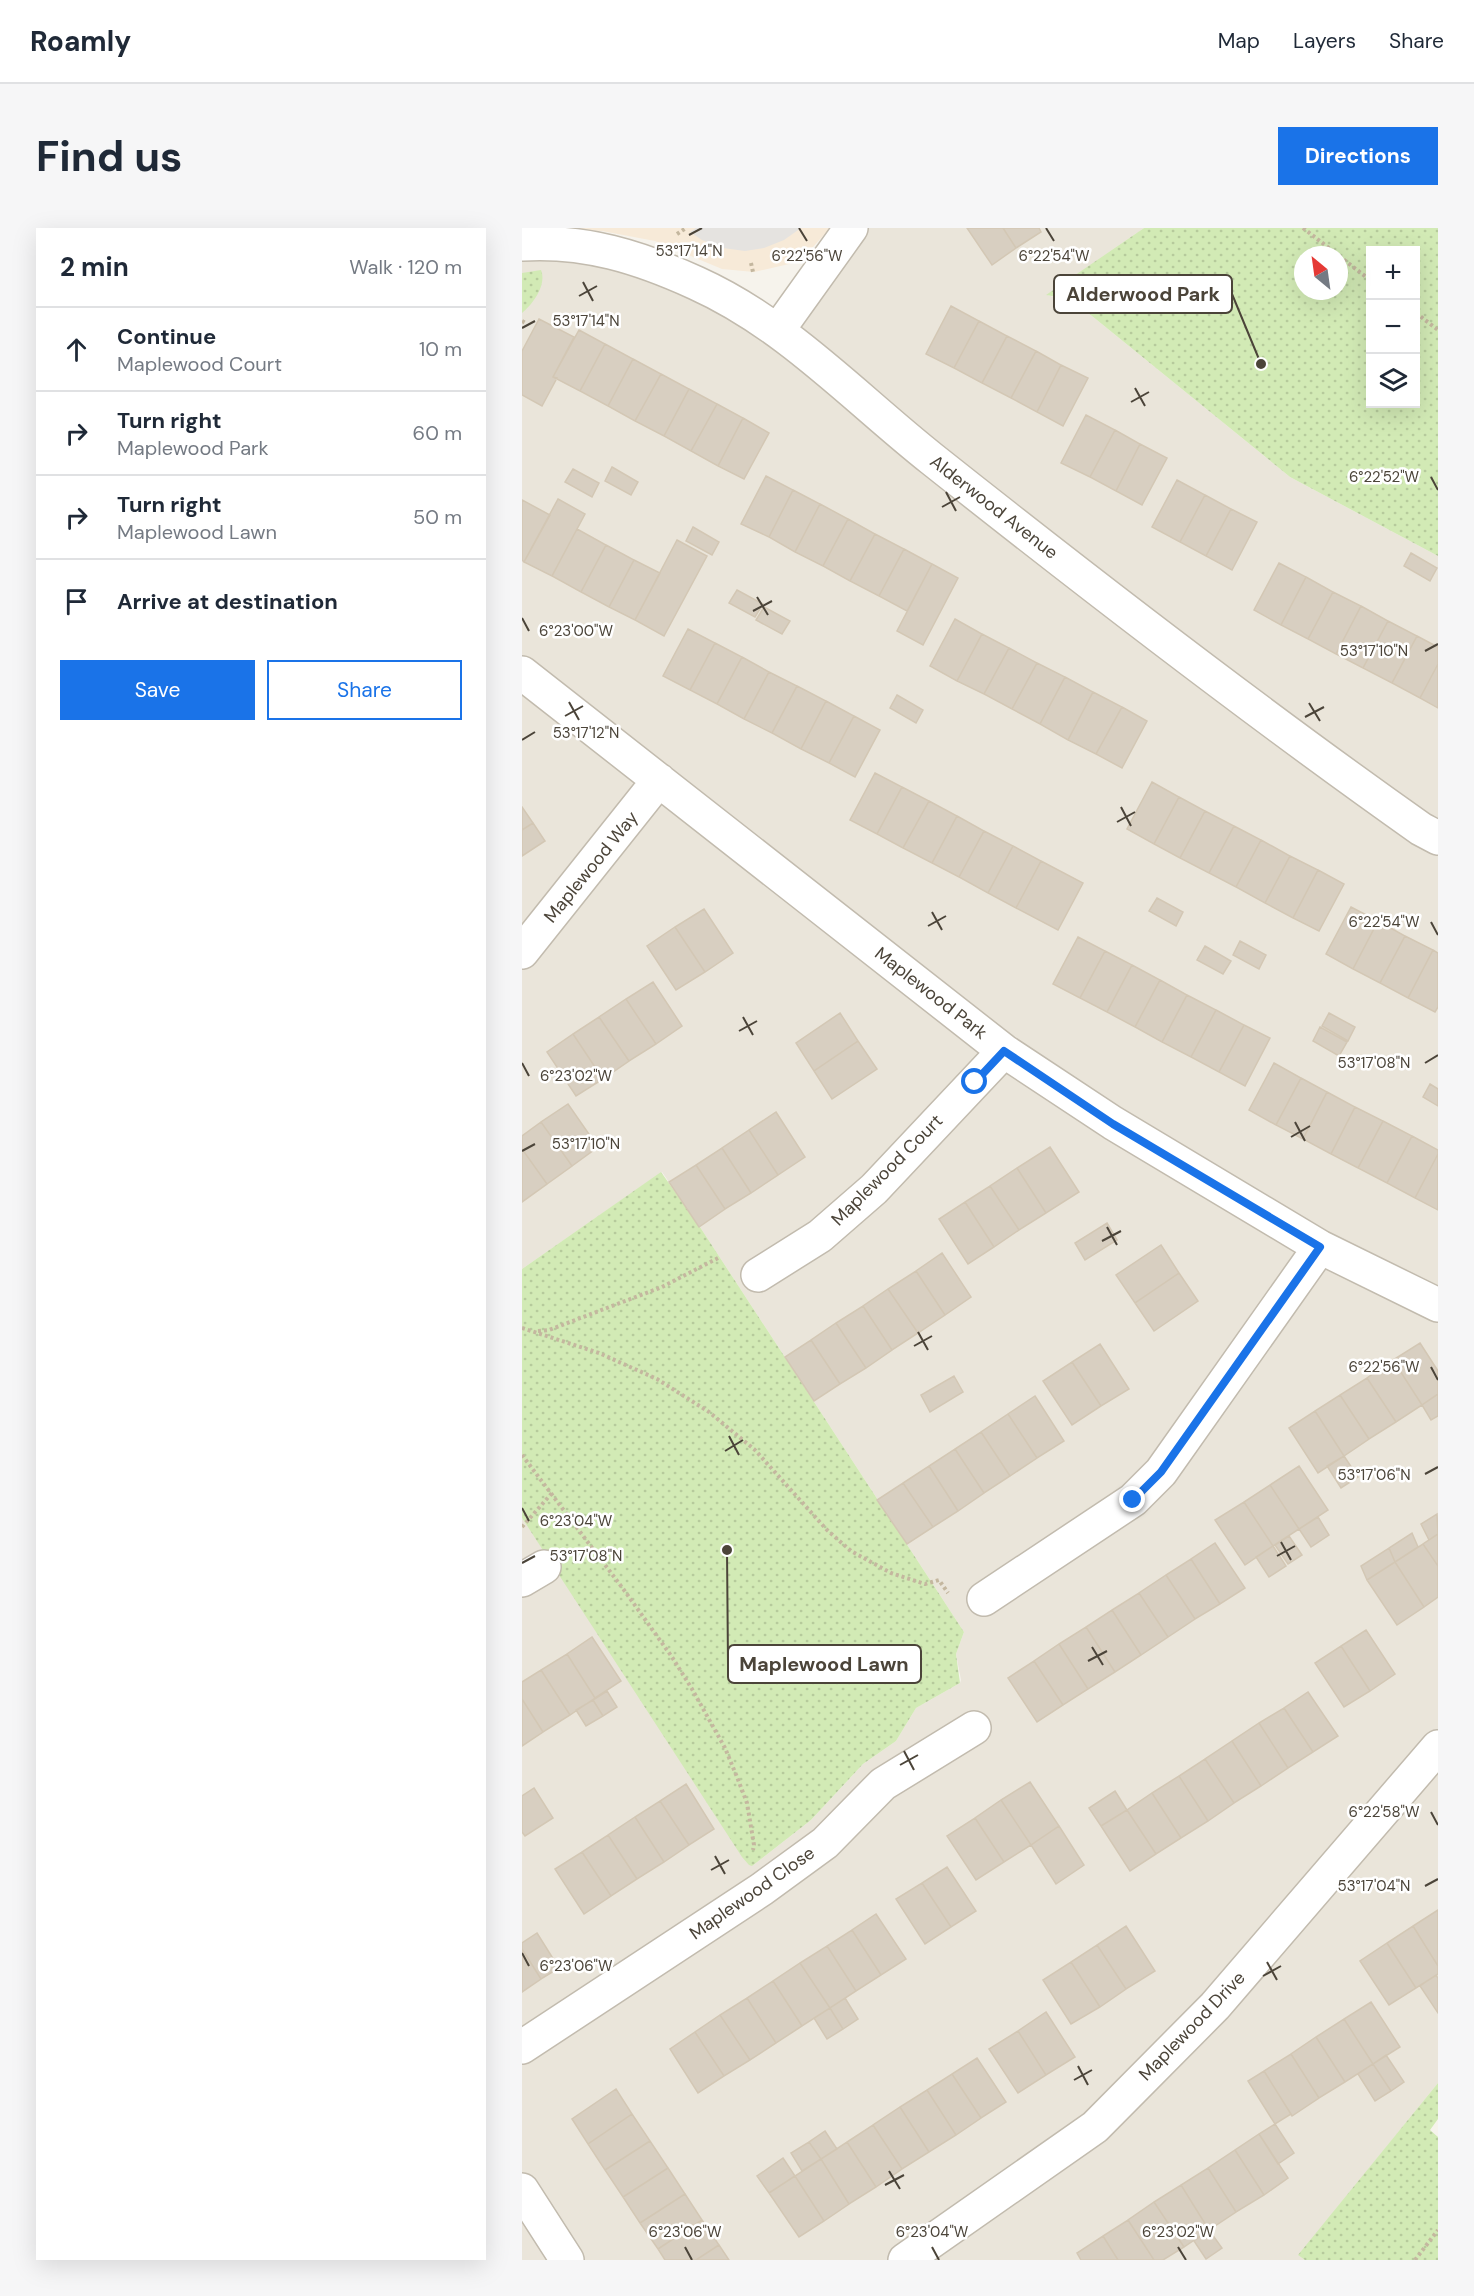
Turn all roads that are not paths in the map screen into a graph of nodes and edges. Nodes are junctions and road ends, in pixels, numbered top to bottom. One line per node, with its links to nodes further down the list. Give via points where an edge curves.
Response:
1 (851, 228): 3 (street)
2 (522, 244): 3 (street, Alderwood Avenue, via 549,242 622,254 696,283)
3 (778, 330): 6 (street, Alderwood Avenue, via 930,458 1264,716)
4 (522, 673): 5 (street, Maplewood Park)
5 (659, 780): 7 (street, Maplewood Way); 8 (street, Maplewood Park)
6 (1438, 838)
7 (522, 952)
8 (1004, 1051): 9 (street, Maplewood Park, via 1113,1124); 10 (street, Maplewood Court, via 874,1189 820,1236)
9 (1320, 1247): 11 (street, Maplewood Park); 12 (street, via 1148,1486)
10 (758, 1275)
11 (1438, 1305)
12 (984, 1599)
13 (974, 1728): 15 (street, Maplewood Close, via 883,1784 825,1843 762,1889)
14 (1438, 1747): 18 (street, Maplewood Drive, via 1215,2006 1095,2127)
15 (522, 2047)
16 (522, 2190): 17 (street)
17 (567, 2260)
18 (905, 2260)

